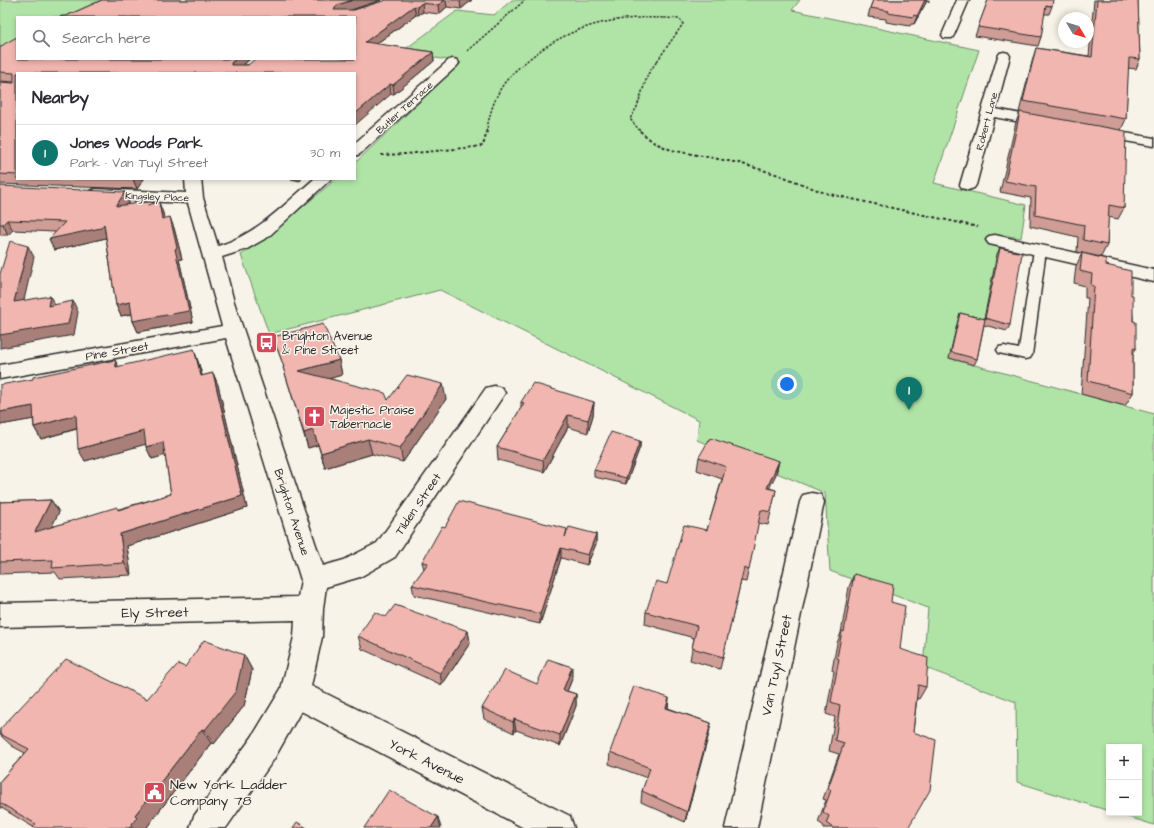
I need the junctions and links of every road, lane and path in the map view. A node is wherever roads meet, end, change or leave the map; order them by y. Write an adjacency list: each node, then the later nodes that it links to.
1 (525, 0): 5 (path)
2 (963, 0): 3 (street)
3 (948, 35)
4 (1004, 56): 6 (street, Robert Lane)
5 (453, 63): 10 (street, Butler Terrace)
6 (989, 112): 7 (street); 13 (street, Robert Lane)
7 (1059, 125)
8 (1082, 129): 9 (street)
9 (1154, 142)
10 (356, 150)
11 (378, 155): 16 (path)
12 (322, 180): 18 (street)
13 (968, 185)
14 (194, 188): 15 (street, Kingsley Place); 18 (street, Brighton Avenue)
15 (78, 193)
16 (989, 234): 17 (street)
17 (1040, 250): 19 (street); 21 (lane)
18 (212, 254): 20 (street, Brighton Avenue)
19 (1154, 276)
20 (234, 330): 22 (street, Pine Street); 25 (street, Brighton Avenue)
21 (1004, 350)
22 (0, 372)
23 (494, 393): 25 (street, Tilden Street)
24 (812, 502): 31 (street, Van Tuyl Street)
25 (314, 580): 26 (street, Brighton Avenue)
26 (309, 608): 27 (street, Ely Street); 28 (street, Brighton Avenue)
27 (0, 615)
28 (295, 693): 29 (street, Brighton Avenue); 30 (street, York Avenue)
29 (206, 828)
30 (558, 828)
31 (740, 828)

